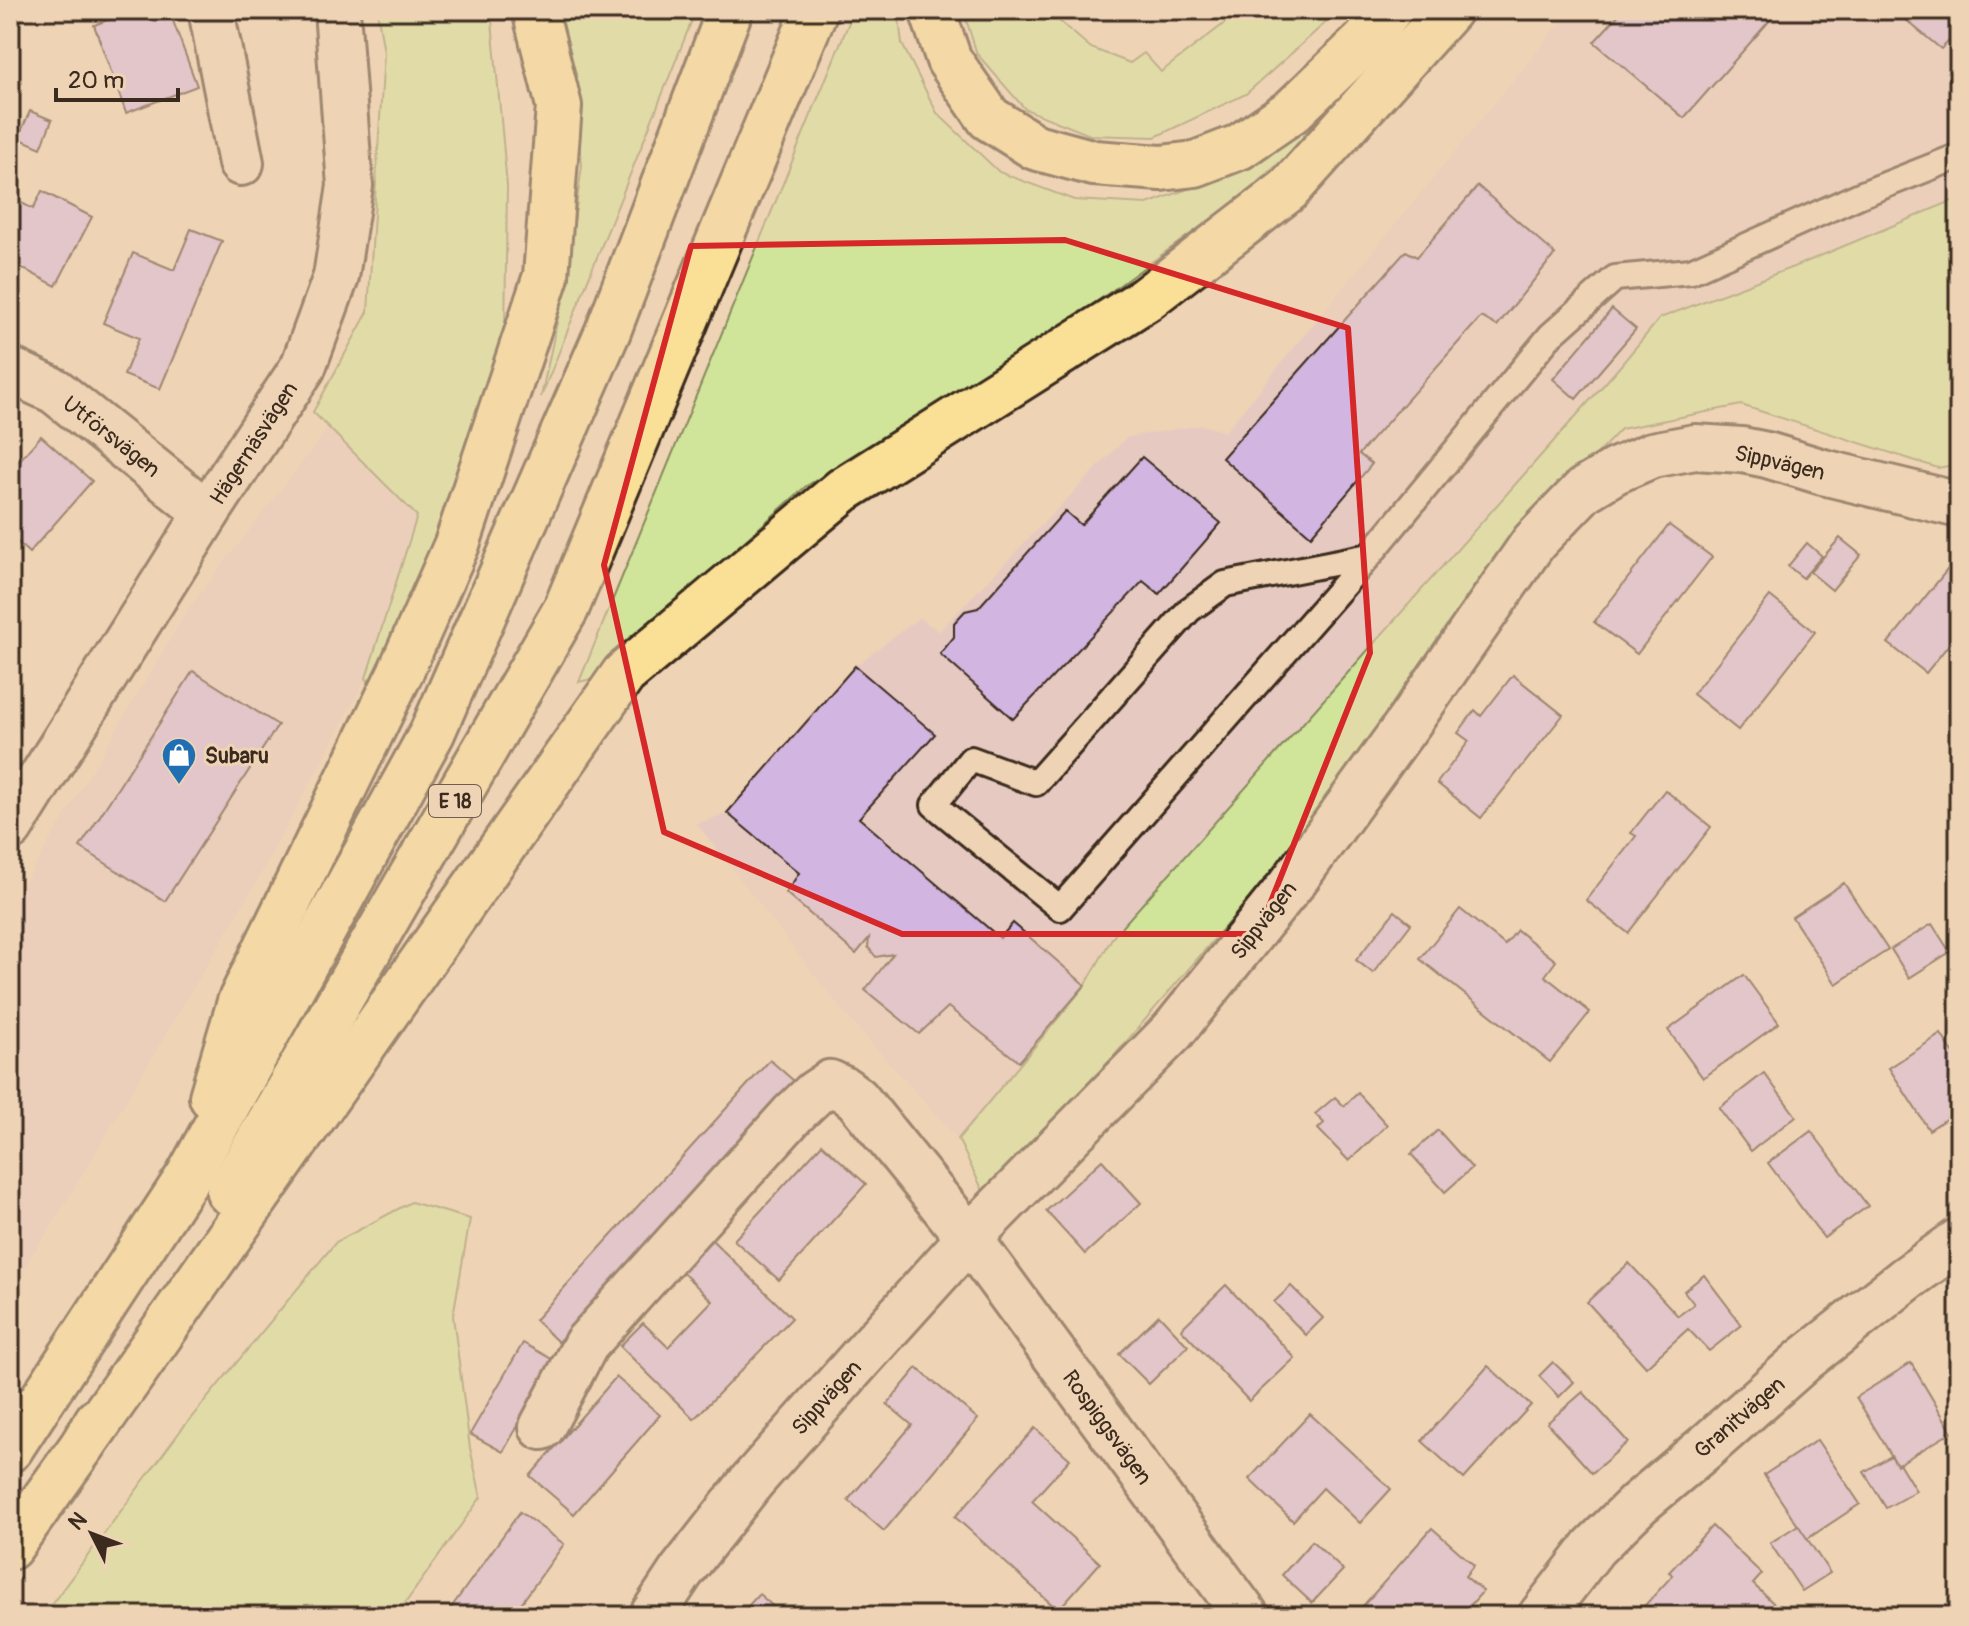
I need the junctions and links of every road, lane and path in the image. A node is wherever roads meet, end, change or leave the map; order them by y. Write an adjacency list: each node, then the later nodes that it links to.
1 (211, 10): 10 (street)
2 (337, 10): 13 (street, Hägernäsvägen)
3 (535, 10): 16 (highway)
4 (730, 10): 16 (highway, E 18)
5 (815, 10): 20 (highway, E 18)
6 (932, 10): 7 (highway)
7 (1389, 10)
8 (1449, 10): 20 (highway)
9 (1959, 156): 14 (lane)
10 (241, 163)
11 (10, 370): 13 (street, Utförsvägen)
12 (1959, 505): 17 (street, Sippvägen)
13 (207, 513): 15 (street, Hägernäsvägen)
14 (1369, 556): 14 (lane)
15 (10, 828)
16 (188, 1177): 21 (highway, E 18)
17 (969, 1238): 19 (street, Rospiggsvägen); 23 (street, Sippvägen); 24 (street, Rospiggsvägen)
18 (1959, 1241): 25 (street, Granitvägen)
19 (542, 1427)
20 (83, 1445): 22 (highway, E 18)
21 (10, 1449)
22 (10, 1547)
23 (652, 1616)
24 (1246, 1616)
25 (1541, 1616)

